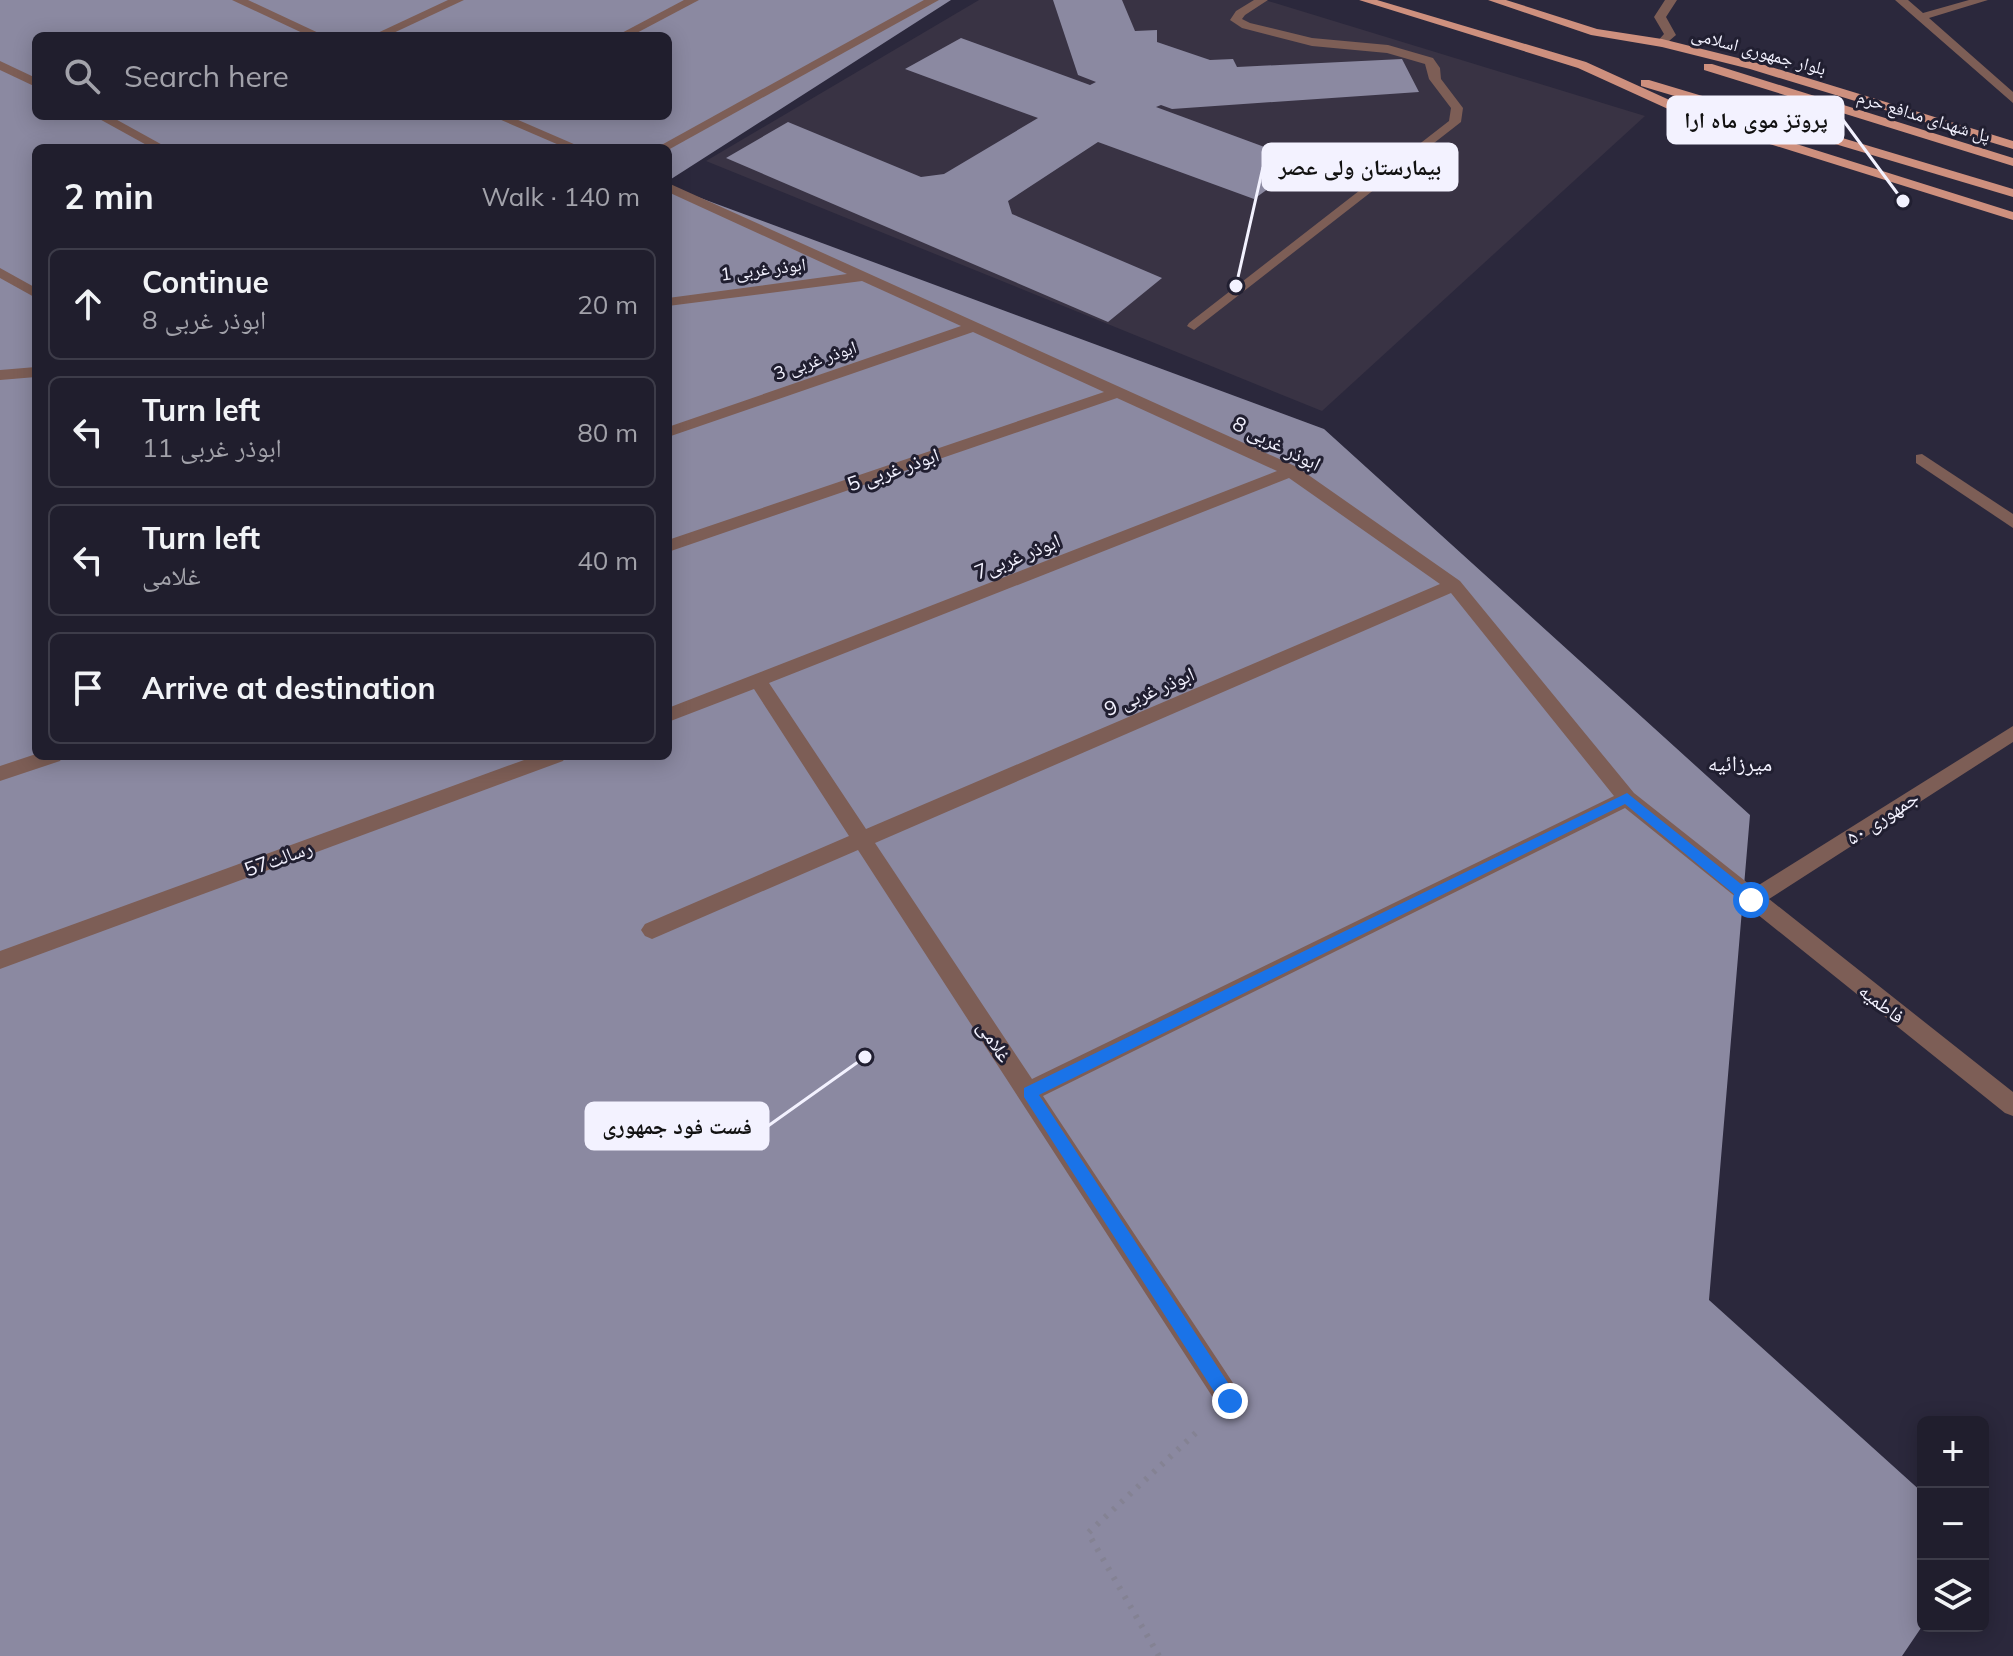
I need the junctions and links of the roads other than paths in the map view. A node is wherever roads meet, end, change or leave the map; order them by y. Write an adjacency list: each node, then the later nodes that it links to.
1 (238, 0): 12 (street)
2 (458, 0): 13 (street)
3 (693, 0): 14 (street)
4 (933, 0): 25 (street)
5 (1262, 0): 36 (street)
6 (1365, 0): 18 (main road)
7 (1494, 0): 15 (main road, بلوار جمهوری اسلامی)
8 (1671, 0): 16 (street)
9 (1901, 0): 11 (street)
10 (1982, 0): 11 (street)
11 (1921, 17): 20 (street)
12 (310, 32)
13 (386, 32)
14 (630, 32)
15 (1595, 32): 16 (main road, بلوار جمهوری اسلامی); 27 (main road, پل شهدای مدافع حرم)
16 (1662, 43): 26 (main road, بلوار جمهوری اسلامی)
17 (0, 65): 19 (street)
18 (1582, 65): 29 (main road); 30 (main road)
19 (32, 81)
20 (2013, 99)
21 (108, 120): 23 (street)
22 (508, 120): 24 (street)
23 (154, 144)
24 (567, 144)
25 (669, 144)
26 (2013, 145)
27 (2013, 162)
28 (672, 189): 32 (street, ابوذر غربی 8)
29 (2013, 193)
30 (2013, 216)
31 (0, 272): 33 (street)
32 (864, 276): 34 (street, ابوذر غربی 1); 35 (street, ابوذر غربی 8)
33 (32, 292)
34 (672, 301)
35 (975, 326): 39 (street, ابوذر غربی 8); 40 (street, ابوذر غربی 3)
36 (1194, 326)
37 (32, 372): 38 (street)
38 (0, 375)
39 (1118, 392): 42 (street, ابوذر غربی 8); 44 (street, ابوذر غربی 5)
40 (672, 431)
41 (1922, 459): 43 (street)
42 (1291, 471): 45 (street, ابوذر غربی 8); 46 (street, ابوذر غربی7)
43 (2013, 522)
44 (672, 545)
45 (1454, 585): 52 (street, ابوذر غربی 8); 53 (street, ابوذر غربی 9)
46 (759, 682): 47 (street); 53 (street, غلامی)
47 (672, 714)
48 (2013, 733): 54 (street, جمهوری ۵۰)
49 (41, 760): 51 (street)
50 (545, 760): 56 (street, رسالت57)
51 (0, 774)
52 (1627, 798): 54 (street, ابوذر غربی 8); 57 (street)
53 (862, 838): 55 (street, ابوذر غربی 9); 57 (street, غلامی)
54 (1751, 900): 58 (street, فاطمیه)
55 (652, 930)
56 (0, 960)
57 (1029, 1092): 59 (street, غلامی)
58 (2013, 1106)
59 (1230, 1401)

